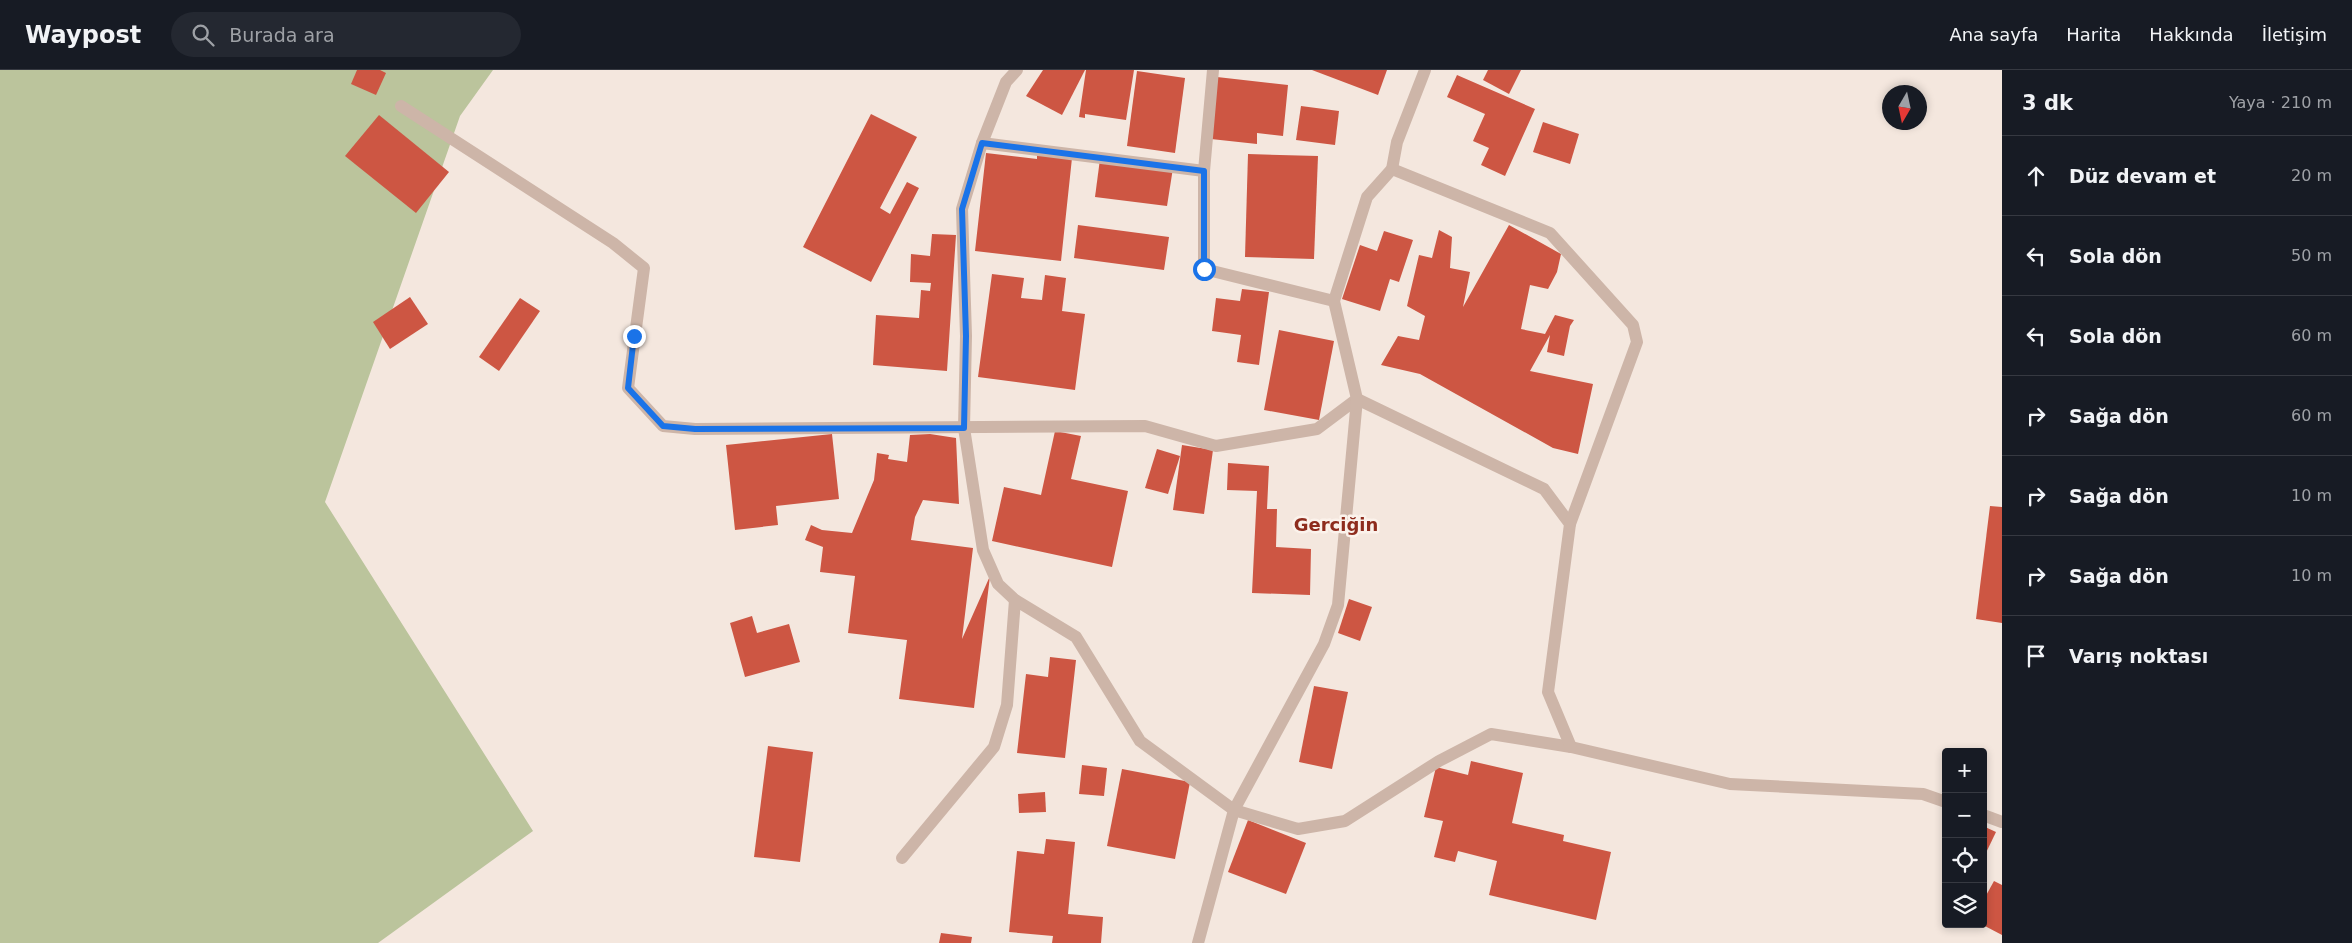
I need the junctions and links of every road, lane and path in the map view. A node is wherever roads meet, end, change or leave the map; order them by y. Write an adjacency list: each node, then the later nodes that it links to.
1 (1017, 70): 5 (street)
2 (1213, 70): 7 (street)
3 (1425, 70): 6 (street)
4 (401, 106): 10 (street)
5 (982, 143): 7 (street); 10 (street)
6 (1392, 169): 8 (street); 11 (street)
7 (1204, 171): 8 (street)
8 (1334, 301): 9 (street)
9 (1357, 399): 10 (street); 11 (street); 15 (street)
10 (964, 428): 12 (street)
11 (1570, 524): 13 (street)
12 (1015, 600): 15 (street); 18 (street)
13 (1571, 747): 14 (street); 15 (street)
14 (1942, 801)
15 (1234, 810): 19 (street)
16 (1987, 816): 17 (street)
17 (2002, 822)
18 (902, 858)
19 (1198, 943)

